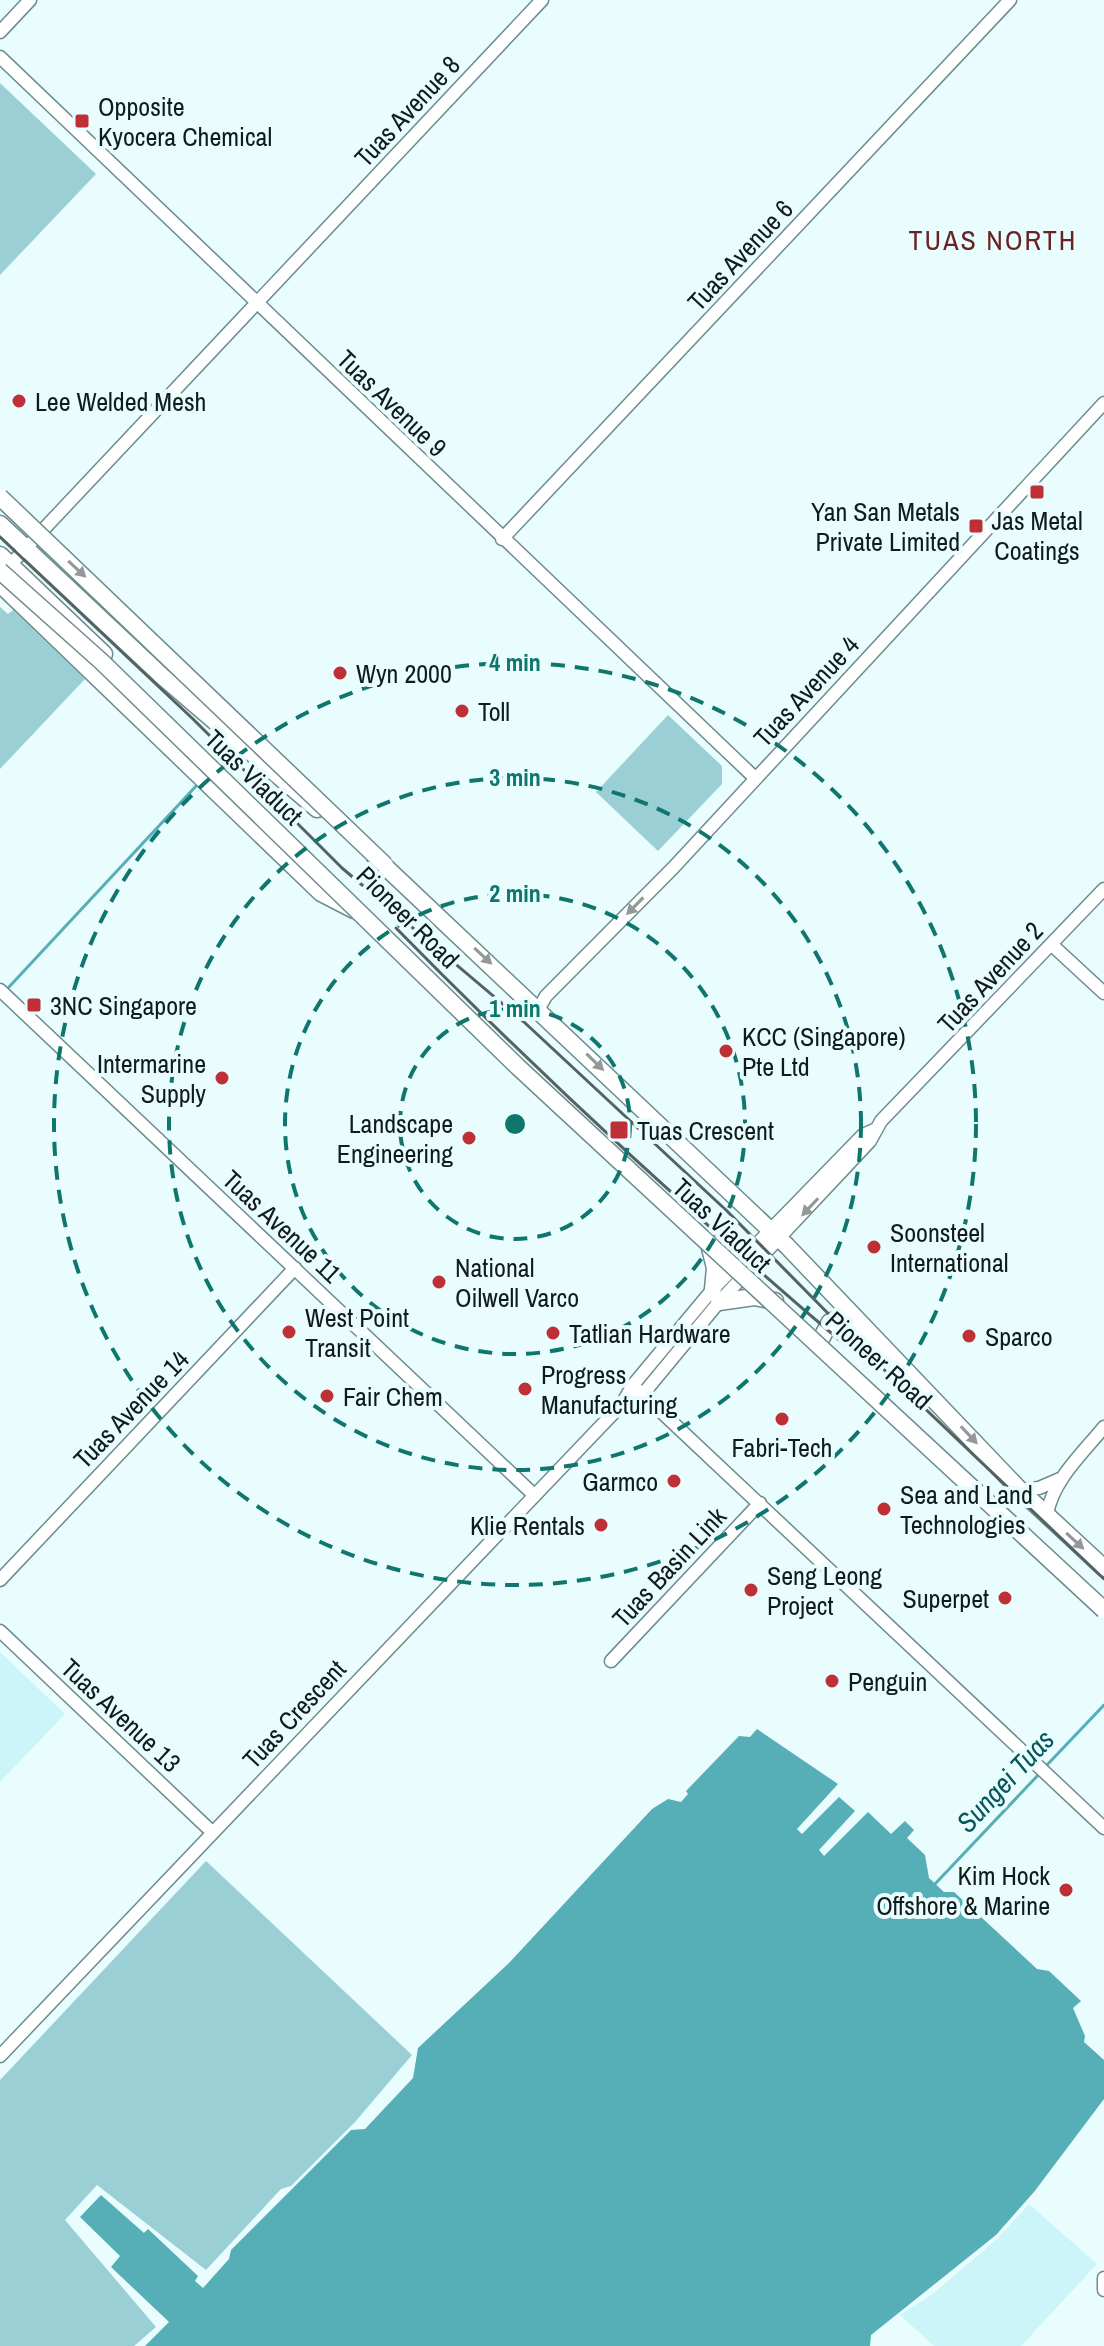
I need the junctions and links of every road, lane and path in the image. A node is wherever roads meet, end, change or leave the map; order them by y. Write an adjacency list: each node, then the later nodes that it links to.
1 (30, 0): 4 (street)
2 (542, 0): 6 (street, Tuas Avenue 8)
3 (1010, 0): 10 (street, Tuas Avenue 6)
4 (0, 32)
5 (0, 57): 6 (street, Tuas Avenue 9)
6 (255, 302): 10 (street, Tuas Avenue 9); 11 (street, Tuas Avenue 8)
7 (1104, 403): 14 (street, Tuas Avenue 4)
8 (0, 497): 15 (main road, one-way to 15, bridge)
9 (0, 524): 11 (main road, Pioneer Road)
10 (502, 539): 14 (street, Tuas Avenue 9)
11 (26, 548): 12 (street, Tuas Avenue 8); 15 (main road, Pioneer Road)
12 (3, 564): 17 (main road, Tuas Viaduct, bridge); 23 (main road, Pioneer Road)
13 (0, 584): 17 (main road)
14 (755, 778): 21 (street, Tuas Avenue 4, one-way to 21)
15 (385, 865): 21 (main road, Pioneer Road, one-way to 21)
16 (1104, 889): 18 (street, Tuas Avenue 2)
17 (359, 913): 40 (main road, Tuas Viaduct, bridge)
18 (1051, 944): 20 (street); 22 (street, Tuas Avenue 2)
19 (0, 990): 24 (street, Tuas Avenue 11)
20 (1104, 993)
21 (539, 1008): 22 (main road, Pioneer Road, one-way to 22)
22 (774, 1235): 25 (street, Tuas Crescent); 28 (main road, Pioneer Road)
23 (707, 1236): 25 (main road, Pioneer Road); 26 (main road)
24 (295, 1268): 34 (street, Tuas Avenue 11); 38 (street, Tuas Avenue 14)
25 (743, 1268): 26 (street, Tuas Crescent); 27 (main road, Pioneer Road)
26 (716, 1296): 27 (main road); 30 (street, Tuas Crescent)
27 (780, 1303): 29 (main road, Pioneer Road)
28 (851, 1313): 29 (main road); 33 (main road, Pioneer Road, one-way to 33)
29 (821, 1339): 39 (main road, Pioneer Road)
30 (638, 1390): 34 (street, Tuas Crescent); 35 (street, Tuas Basin Link)
31 (1104, 1427): 32 (street)
32 (1063, 1478): 33 (street); 36 (street)
33 (1020, 1490): 36 (main road, Pioneer Road)
34 (533, 1494): 44 (street, Tuas Crescent)
35 (760, 1503): 42 (street, Tuas Basin Link); 43 (street, Tuas Basin Link)
36 (1047, 1514): 37 (main road, Pioneer Road, one-way to 37)
37 (1104, 1568)
38 (0, 1580)
39 (1104, 1601)
40 (1104, 1610)
41 (0, 1631): 44 (street, Tuas Avenue 13)
42 (611, 1661)
43 (1104, 1828)
44 (212, 1832): 45 (street, Tuas Crescent)
45 (0, 2056)
46 (1104, 2278): 47 (street)
47 (1104, 2290)

